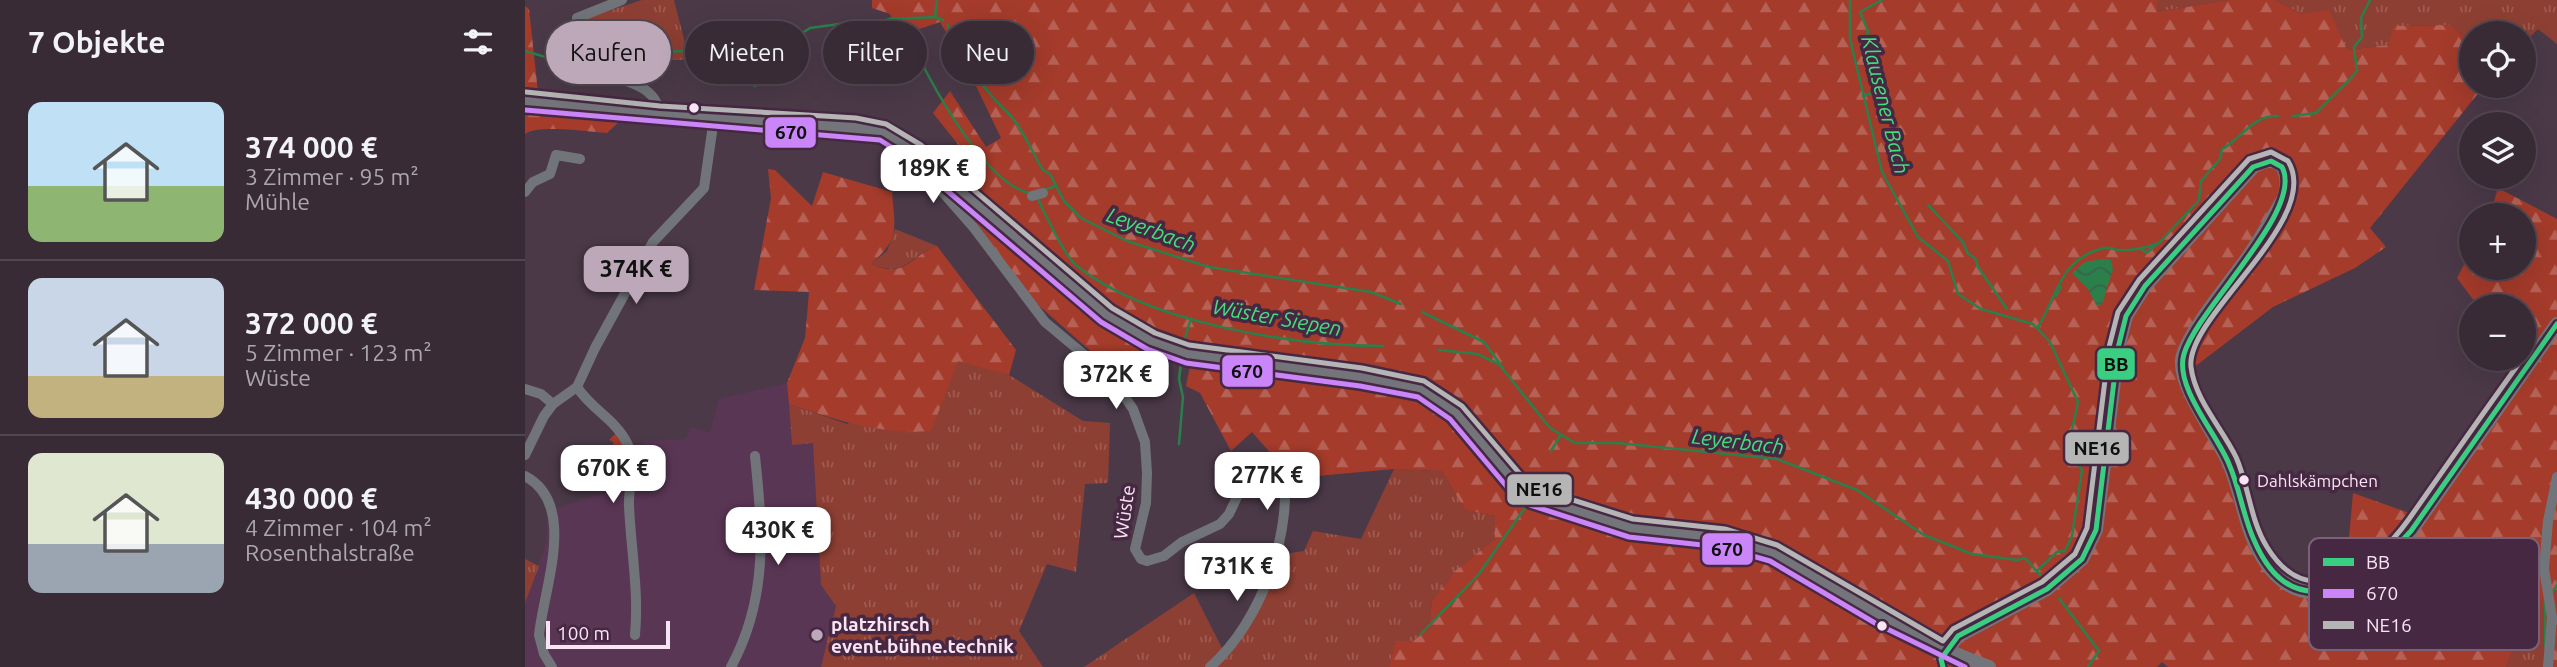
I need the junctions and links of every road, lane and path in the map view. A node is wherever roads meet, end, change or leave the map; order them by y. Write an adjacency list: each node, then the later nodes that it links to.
1 (622, 0): 3 (street)
2 (525, 101): 3 (main road)
3 (659, 115): 4 (main road)
4 (713, 118): 6 (main road); 9 (street)
5 (580, 159): 7 (street)
6 (941, 175): 19 (main road); 22 (street, Wüste)
7 (525, 192)
8 (2557, 324): 16 (main road)
9 (577, 387): 11 (street); 18 (street)
10 (525, 388): 11 (street)
11 (553, 404): 12 (street)
12 (525, 455)
13 (755, 456): 21 (street)
14 (525, 476): 20 (street)
15 (2557, 477): 25 (street)
16 (2405, 538)
17 (2309, 593): 19 (main road)
18 (635, 635)
19 (1945, 652): 23 (street); 24 (main road)
20 (552, 667)
21 (731, 667)
22 (1210, 667)
23 (1943, 667)
24 (1989, 667)
25 (2548, 667)

